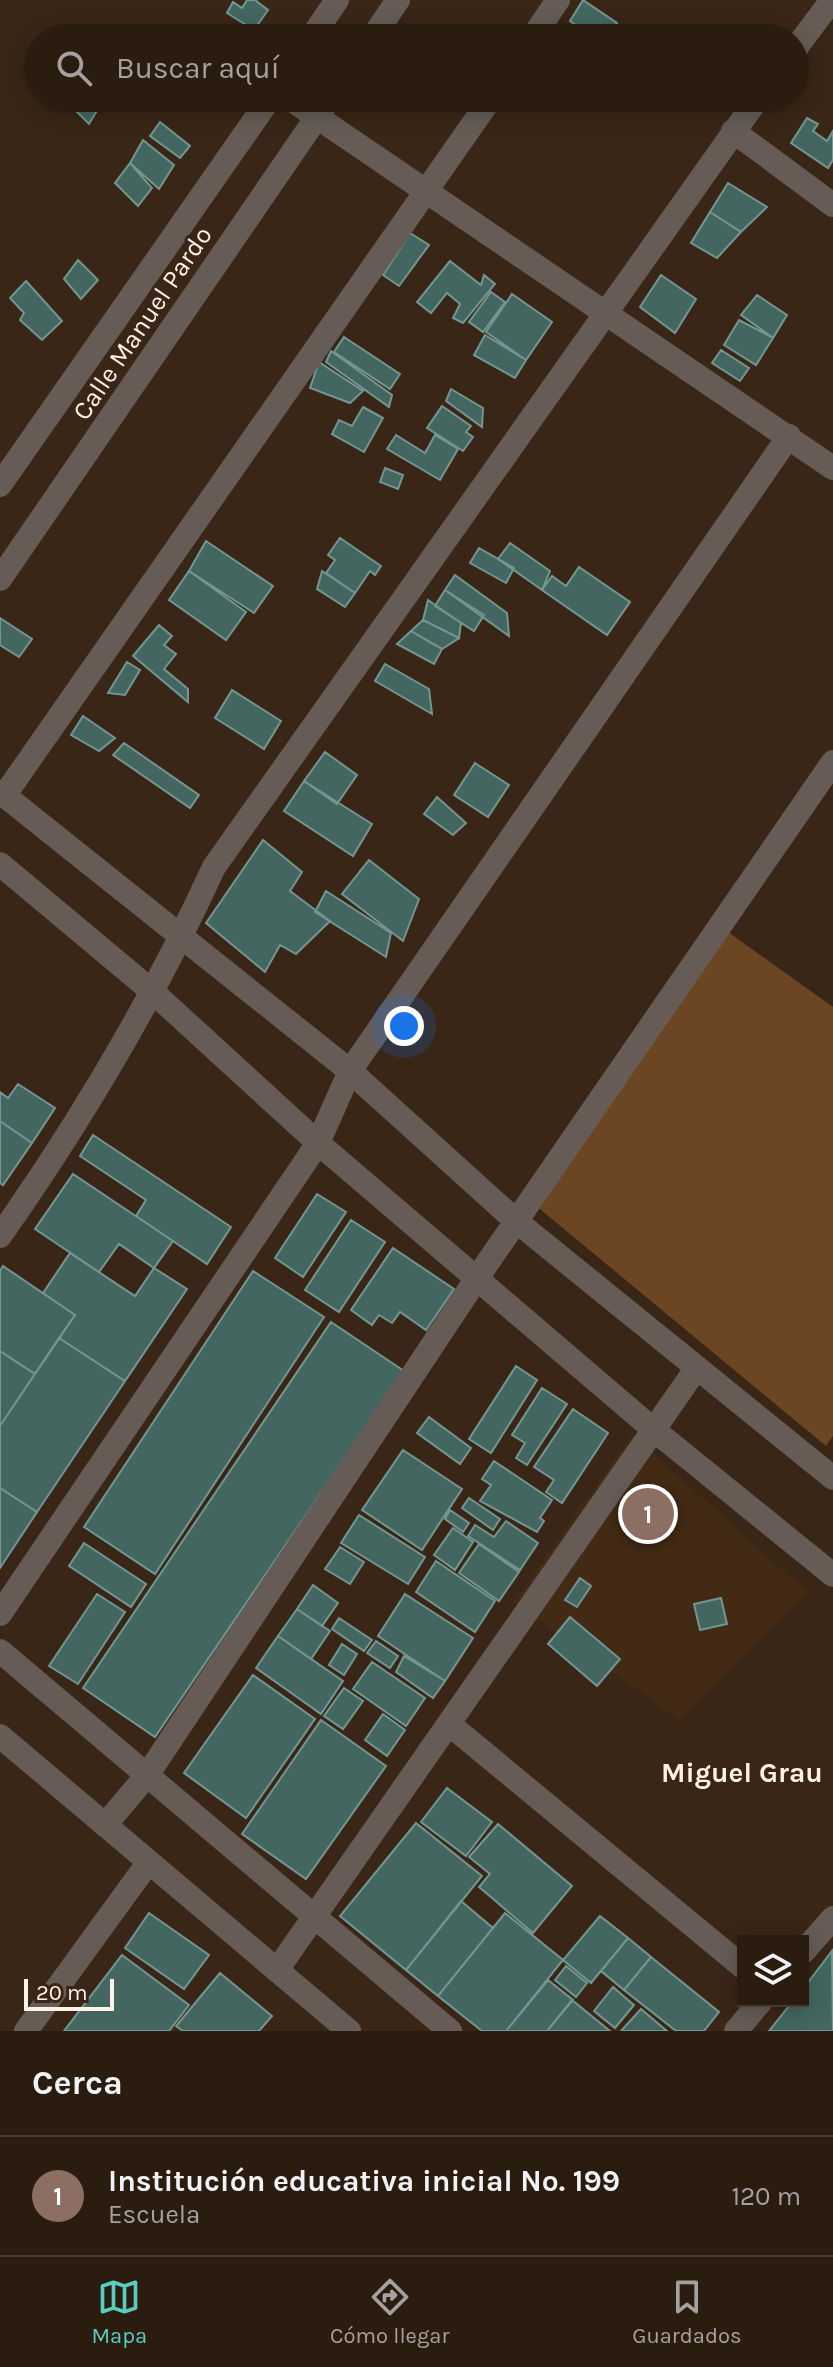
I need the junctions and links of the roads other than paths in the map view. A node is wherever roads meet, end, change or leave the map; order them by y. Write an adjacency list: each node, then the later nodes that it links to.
1 (337, 0): 5 (street)
2 (398, 0): 6 (street)
3 (558, 0): 7 (street)
4 (832, 0): 8 (street)
5 (321, 24)
6 (382, 24)
7 (542, 24)
8 (809, 30)
9 (260, 112): 20 (street, Calle Manuel Pardo)
10 (320, 112): 21 (street, Calle Manuel Pardo)
11 (328, 112): 15 (street)
12 (481, 112): 15 (street)
13 (747, 112): 14 (street)
14 (733, 131): 16 (street); 17 (street)
15 (428, 190): 17 (street); 23 (street)
16 (833, 205)
17 (608, 313): 18 (street); 25 (street)
18 (789, 436): 19 (street); 27 (street)
19 (833, 468)
20 (0, 485)
21 (0, 579)
22 (833, 762): 30 (street)
23 (2, 794): 25 (street)
24 (0, 864): 26 (street)
25 (182, 938): 26 (street); 27 (street)
26 (154, 993): 28 (street); 29 (street)
27 (350, 1071): 28 (street); 30 (street)
28 (318, 1143): 32 (street); 37 (street)
29 (9, 1204): 31 (street)
30 (516, 1221): 32 (street); 33 (street)
31 (0, 1236)
32 (477, 1278): 34 (street); 41 (street)
33 (696, 1369): 34 (street); 35 (street)
34 (654, 1430): 36 (street); 39 (street)
35 (833, 1478)
36 (833, 1575)
37 (0, 1614)
38 (0, 1651): 41 (street)
39 (449, 1724): 44 (street); 47 (street)
40 (0, 1736): 42 (street)
41 (148, 1774): 42 (street); 44 (street)
42 (105, 1825): 43 (street)
43 (148, 1863): 48 (street); 50 (street)
44 (315, 1916): 48 (street); 52 (street)
45 (833, 1918): 46 (street)
46 (809, 1945)
47 (737, 1962)
48 (277, 1970): 51 (street)
49 (756, 2007): 53 (street)
50 (26, 2031)
51 (349, 2031)
52 (450, 2031)
53 (736, 2031)

